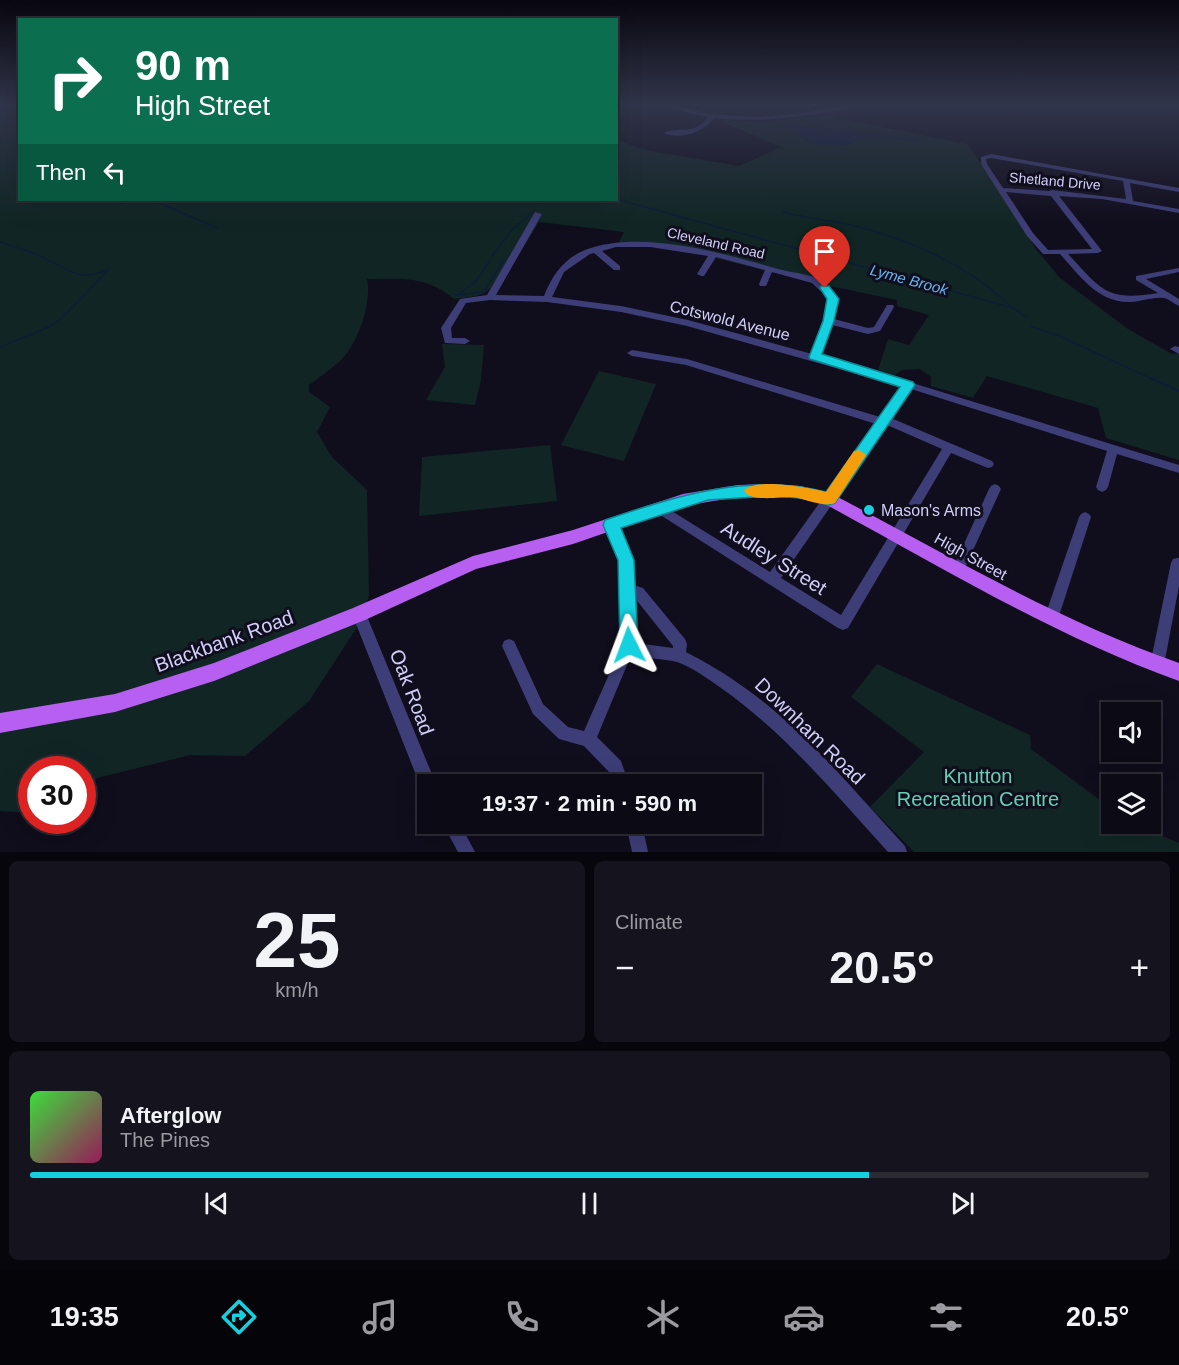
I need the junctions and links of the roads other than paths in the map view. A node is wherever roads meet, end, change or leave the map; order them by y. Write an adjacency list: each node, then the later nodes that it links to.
1 (1126, 180): 2 (street, Shetland Drive); 3 (street); 5 (street)
2 (1002, 190): 4 (street, Shetland Drive); 9 (street)
3 (1179, 190)
4 (1052, 192): 5 (street, Shetland Drive); 9 (street)
5 (1131, 202): 6 (street, Shetland Drive)
6 (1179, 211)
7 (538, 214): 17 (street)
8 (596, 250): 10 (street, Cleveland Road); 11 (street); 18 (street, Cleveland Road)
9 (1062, 252): 16 (street)
10 (713, 255): 12 (street, Cleveland Road); 14 (street)
11 (617, 268)
12 (769, 269): 15 (street); 21 (street, Cleveland Road)
13 (1179, 270): 16 (street)
14 (701, 274)
15 (763, 284)
16 (1164, 295): 19 (street)
17 (490, 297): 18 (street, Cotswold Avenue); 22 (street, Cotswold Avenue)
18 (547, 298): 24 (street, Cotswold Avenue)
19 (1179, 303)
20 (890, 307): 21 (street)
21 (829, 321): 24 (street, Cleveland Road)
22 (465, 341)
23 (632, 353): 26 (street)
24 (815, 357): 25 (street, Cotswold Avenue)
25 (909, 385): 26 (street); 28 (street, Cotswold Avenue)
26 (883, 421): 27 (street); 33 (street)
27 (949, 447): 29 (street); 37 (street)
28 (1113, 448): 30 (street, Cotswold Avenue); 31 (street)
29 (988, 464)
30 (1179, 469)
31 (1102, 487)
32 (995, 489): 39 (street)
33 (828, 499): 34 (main road, High Street); 37 (main road, High Street); 41 (street)
34 (658, 508): 36 (main road, High Street); 41 (street, Audley Street)
35 (1085, 517): 44 (street)
36 (610, 525): 40 (main road, High Street); 42 (street)
37 (897, 535): 39 (main road, High Street); 41 (street, Audley Street)
38 (1177, 563): 48 (street)
39 (958, 570): 44 (main road, High Street)
40 (454, 571): 43 (main road, Blackbank Road)
41 (772, 580)
42 (627, 590): 45 (street); 47 (street)
43 (359, 614): 50 (main road, Blackbank Road); 52 (street, Oak Road)
44 (1052, 619): 48 (main road, High Street)
45 (629, 645): 47 (street, Downham Road); 51 (street)
46 (509, 646): 51 (street)
47 (679, 656): 58 (street, Downham Road)
48 (1157, 665): 49 (main road, High Street)
49 (1179, 672)
50 (0, 723)
51 (588, 739): 53 (street)
52 (424, 774)
53 (617, 774)
54 (457, 834): 56 (street)
55 (636, 834): 57 (street)
56 (467, 852)
57 (640, 852)
58 (899, 852)

